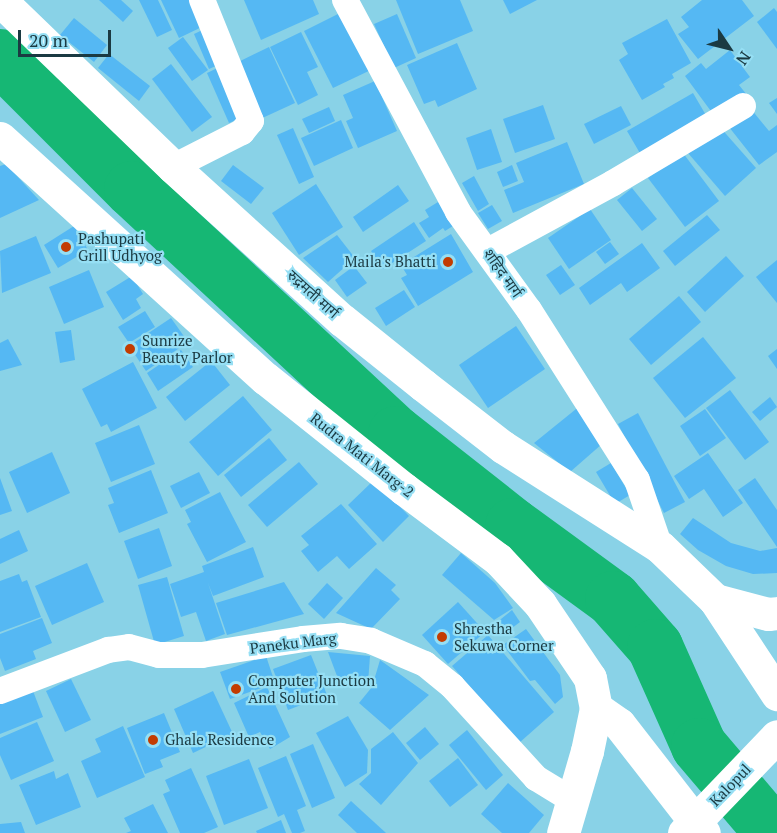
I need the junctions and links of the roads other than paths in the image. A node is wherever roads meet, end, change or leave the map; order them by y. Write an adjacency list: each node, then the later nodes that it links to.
1 (0, 0): 6 (street, रुद्रमती मार्ग)
2 (345, 0): 7 (street, शहिद मार्ग)
3 (206, 7): 6 (street)
4 (742, 106): 7 (street)
5 (0, 138): 13 (street, Rudra Mati Marg-2)
6 (173, 167): 8 (street, रुद्रमती मार्ग)
7 (488, 251): 8 (street, शहिद मार्ग)
8 (660, 547): 9 (street, रुद्रमती मार्ग)
9 (715, 600): 10 (street); 12 (street, रुद्रमती मार्ग)
10 (777, 613)
11 (0, 691): 15 (street, Paneku Marg)
12 (777, 694)
13 (596, 708): 15 (street, Rudra Mati Marg-2); 18 (street)
14 (777, 736): 17 (street, Kalopul)
15 (572, 800): 16 (street, Rudra Mati Marg-2)
16 (563, 833)
17 (684, 833)
18 (704, 833)

